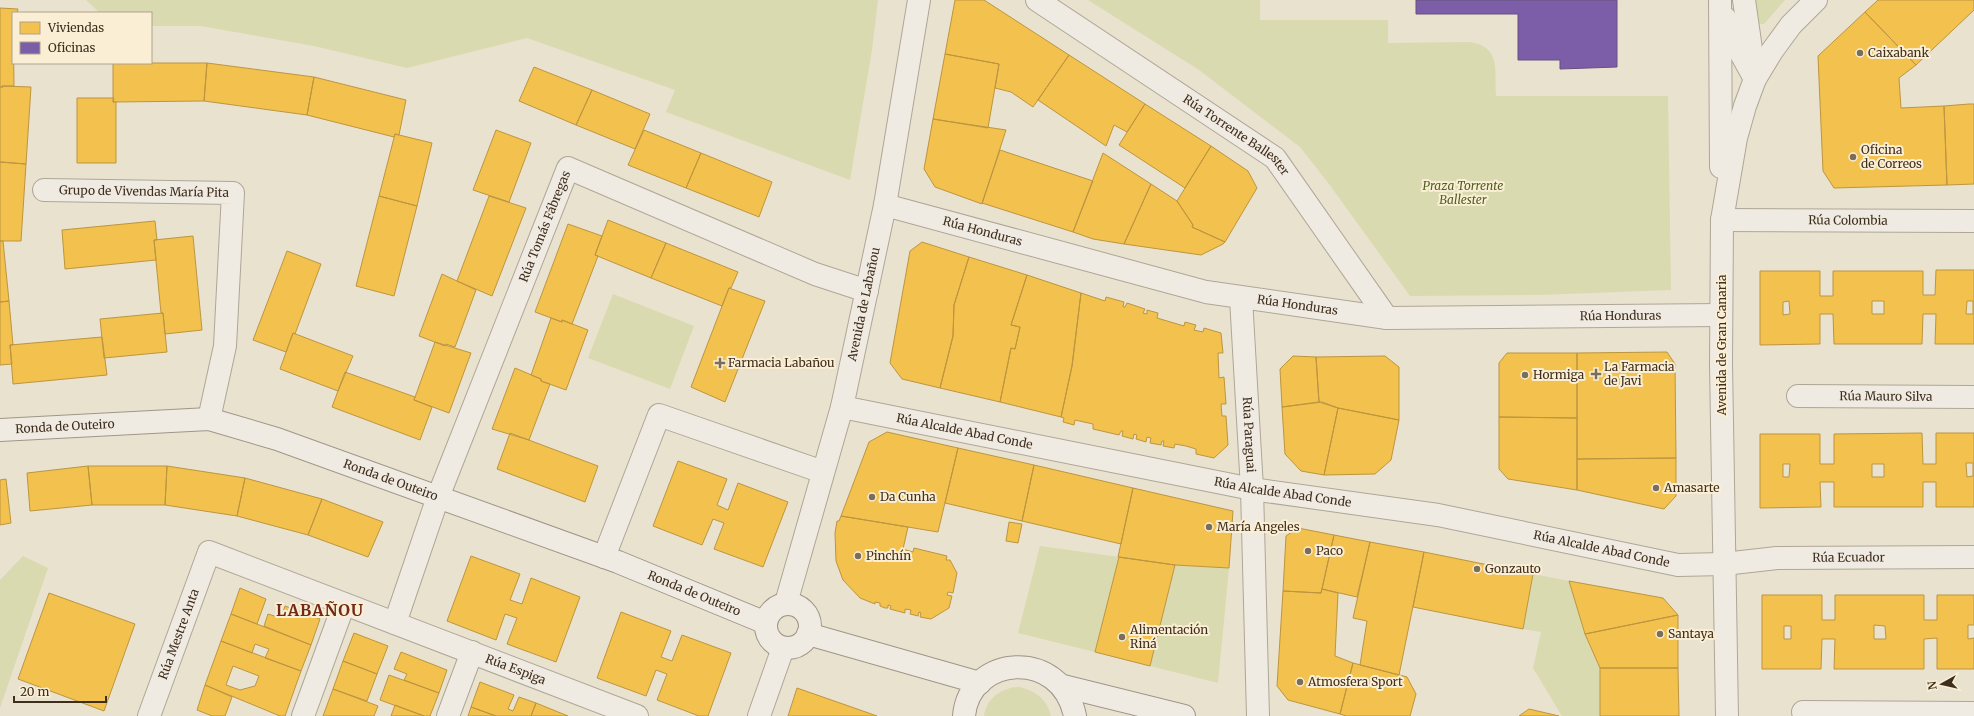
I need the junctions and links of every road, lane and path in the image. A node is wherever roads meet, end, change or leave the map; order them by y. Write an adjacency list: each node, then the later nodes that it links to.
1 (919, 0): 8 (street, Avenida de Labañou)
2 (1037, 0): 14 (street, Rúa Torrente Ballester)
3 (1720, 0): 6 (street); 9 (street)
4 (1744, 0): 6 (street)
5 (1816, 0): 6 (street, Avenida de Gran Canaria)
6 (1755, 79): 9 (street, Avenida de Gran Canaria)
7 (44, 190): 18 (street, Grupo de Vivendas María Pita)
8 (885, 205): 11 (street, Avenida de Labañou); 12 (street, Rúa Honduras)
9 (1722, 220): 10 (street, Rúa Colombia); 13 (street, Avenida de Gran Canaria)
10 (1974, 221)
11 (867, 291): 17 (street, Avenida de Labañou); 22 (street, Rúa Tomás Fábregas)
12 (1241, 298): 14 (street, Rúa Honduras); 21 (street, Rúa Paraguai)
13 (1721, 315): 14 (street, Rúa Honduras); 26 (street, Avenida de Gran Canaria)
14 (1387, 318)
15 (1798, 396): 16 (street, Rúa Mauro Silva)
16 (1974, 397)
17 (842, 407): 20 (street, Avenida de Labañou); 21 (street, Rúa Alcalde Abad Conde)
18 (209, 419): 19 (street, Ronda de Outeiro); 22 (street, Ronda de Outeiro)
19 (0, 430)
20 (823, 472): 24 (street); 27 (street, Avenida de Labañou)
21 (1252, 489): 26 (street, Rúa Alcalde Abad Conde); 47 (street, Rúa Paraguai)
22 (438, 497): 24 (street, Ronda de Outeiro); 29 (street)
23 (209, 552): 28 (street, Rúa Espiga); 39 (street, Rúa Mestre Anta)
24 (604, 557): 30 (street, Ronda de Outeiro)
25 (1974, 557): 26 (street, Rúa Ecuador)
26 (1724, 564): 48 (street, Avenida de Gran Canaria)
27 (786, 603): 30 (street); 31 (street)
28 (344, 604): 29 (street, Rúa Espiga); 40 (street)
29 (395, 623): 33 (street, Rúa Espiga)
30 (766, 623): 32 (street)
31 (808, 634): 32 (street); 34 (street)
32 (783, 648): 43 (street)
33 (472, 652): 36 (street, Rúa Espiga); 41 (street)
34 (980, 683): 35 (street); 44 (street)
35 (1063, 686): 45 (street); 46 (street)
36 (608, 711): 42 (street, Rúa Espiga)
37 (1803, 712): 38 (street)
38 (1974, 713)
39 (149, 716)
40 (303, 716)
41 (448, 716)
42 (637, 716)
43 (759, 716)
44 (964, 716)
45 (1075, 716)
46 (1184, 716)
47 (1258, 716)
48 (1727, 716)

